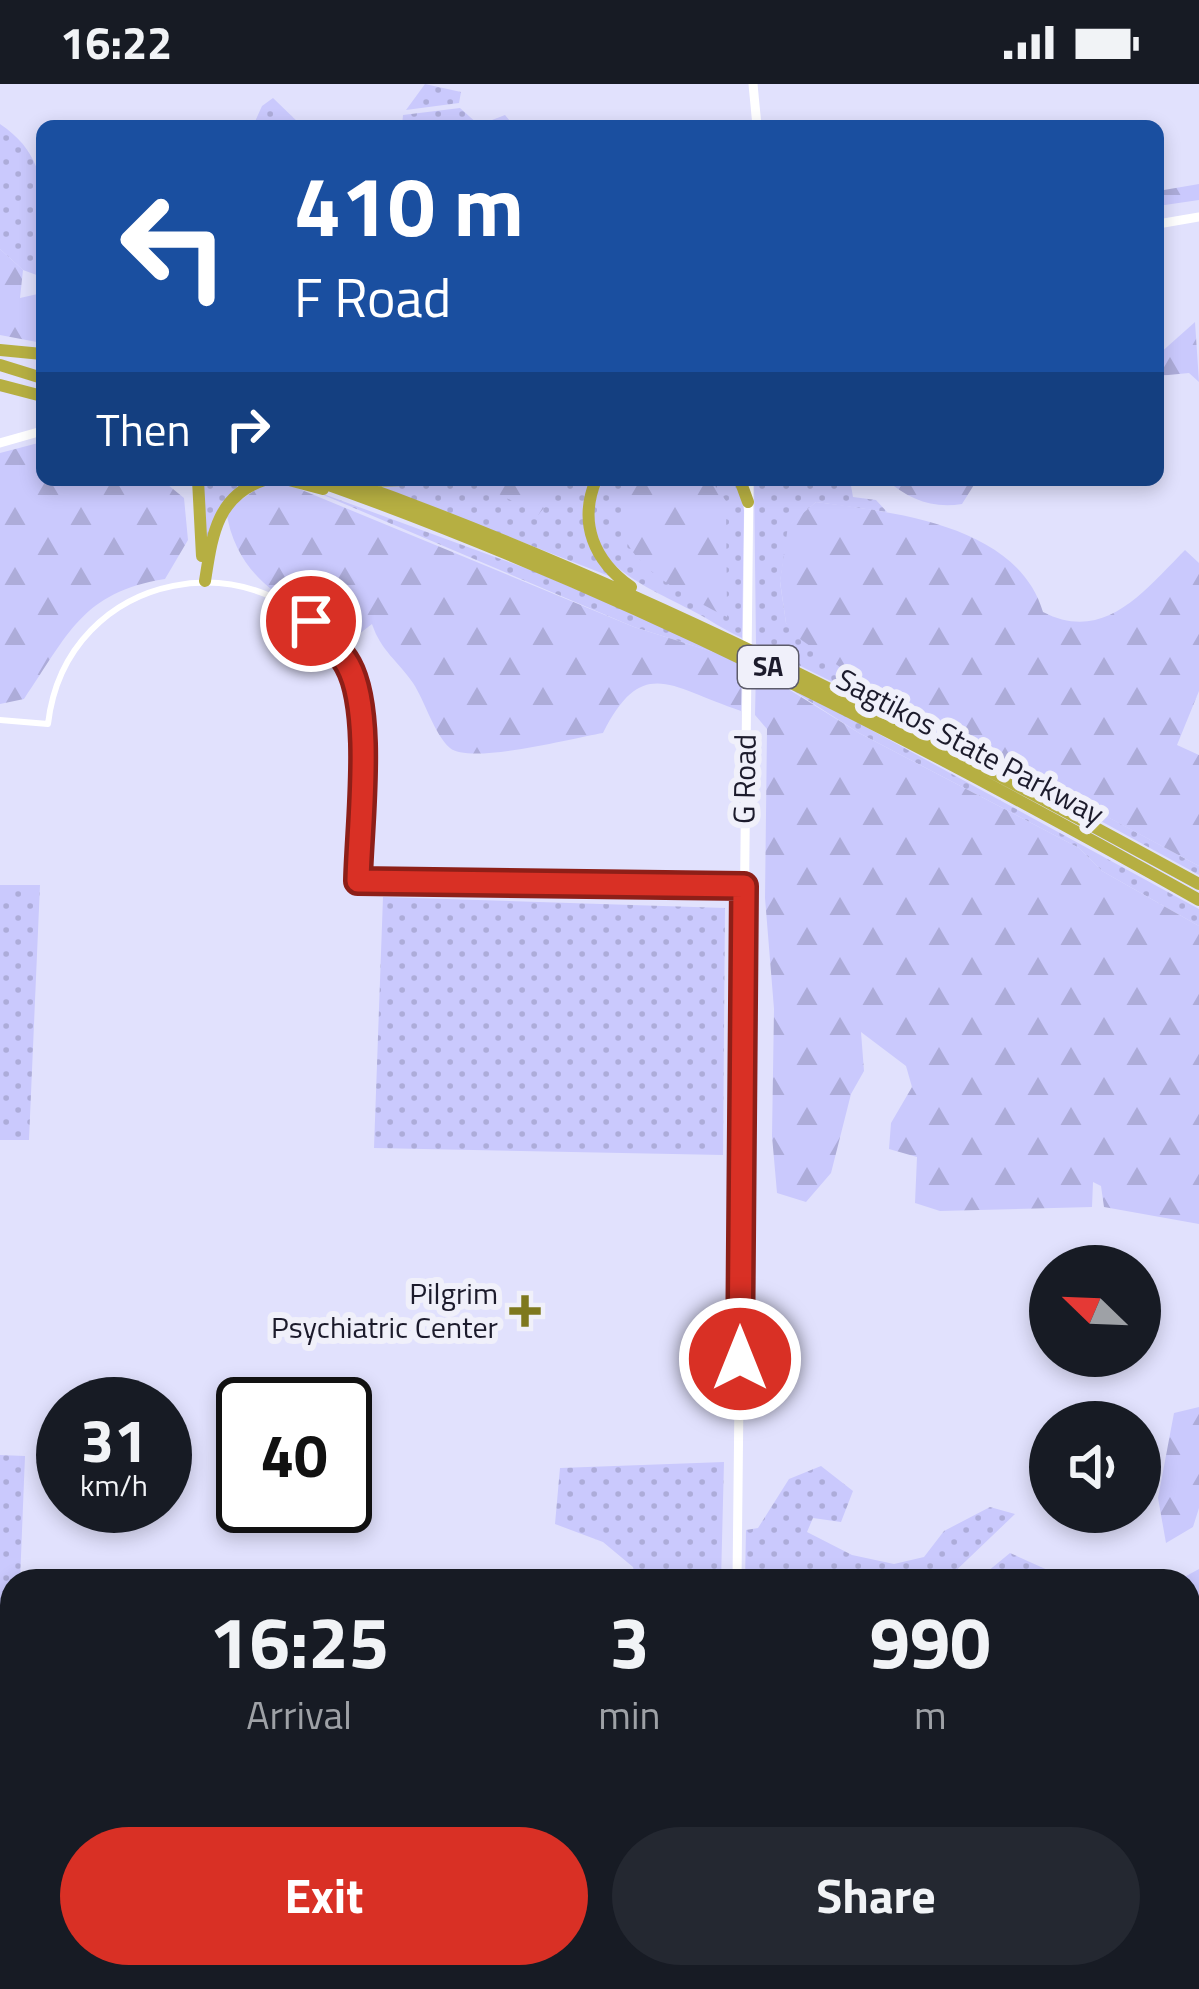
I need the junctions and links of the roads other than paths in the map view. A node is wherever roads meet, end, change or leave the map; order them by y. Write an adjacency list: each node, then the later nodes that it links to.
1 (753, 84): 2 (street)
2 (756, 120)
3 (1199, 217): 4 (street)
4 (1164, 223)
5 (0, 350): 6 (highway)
6 (36, 353)
7 (0, 365): 8 (highway)
8 (36, 376)
9 (0, 385): 10 (highway)
10 (36, 394)
11 (36, 433): 12 (street)
12 (0, 442)
13 (198, 486): 22 (highway)
14 (251, 486): 22 (highway)
15 (311, 486): 21 (highway)
16 (331, 486): 21 (highway, Sagtikos State Parkway / SA)
17 (360, 486): 23 (highway, Sagtikos State Parkway / SA)
18 (594, 486): 23 (highway)
19 (745, 486): 20 (highway)
20 (748, 502): 26 (street, G Road)
21 (397, 509): 27 (highway, Sagtikos State Parkway / SA)
22 (205, 581): 24 (street); 26 (street)
23 (657, 604): 25 (highway, Sagtikos State Parkway / SA)
24 (0, 720)
25 (1199, 884)
26 (744, 886): 28 (street, G Road)
27 (1199, 900)
28 (736, 1569)

